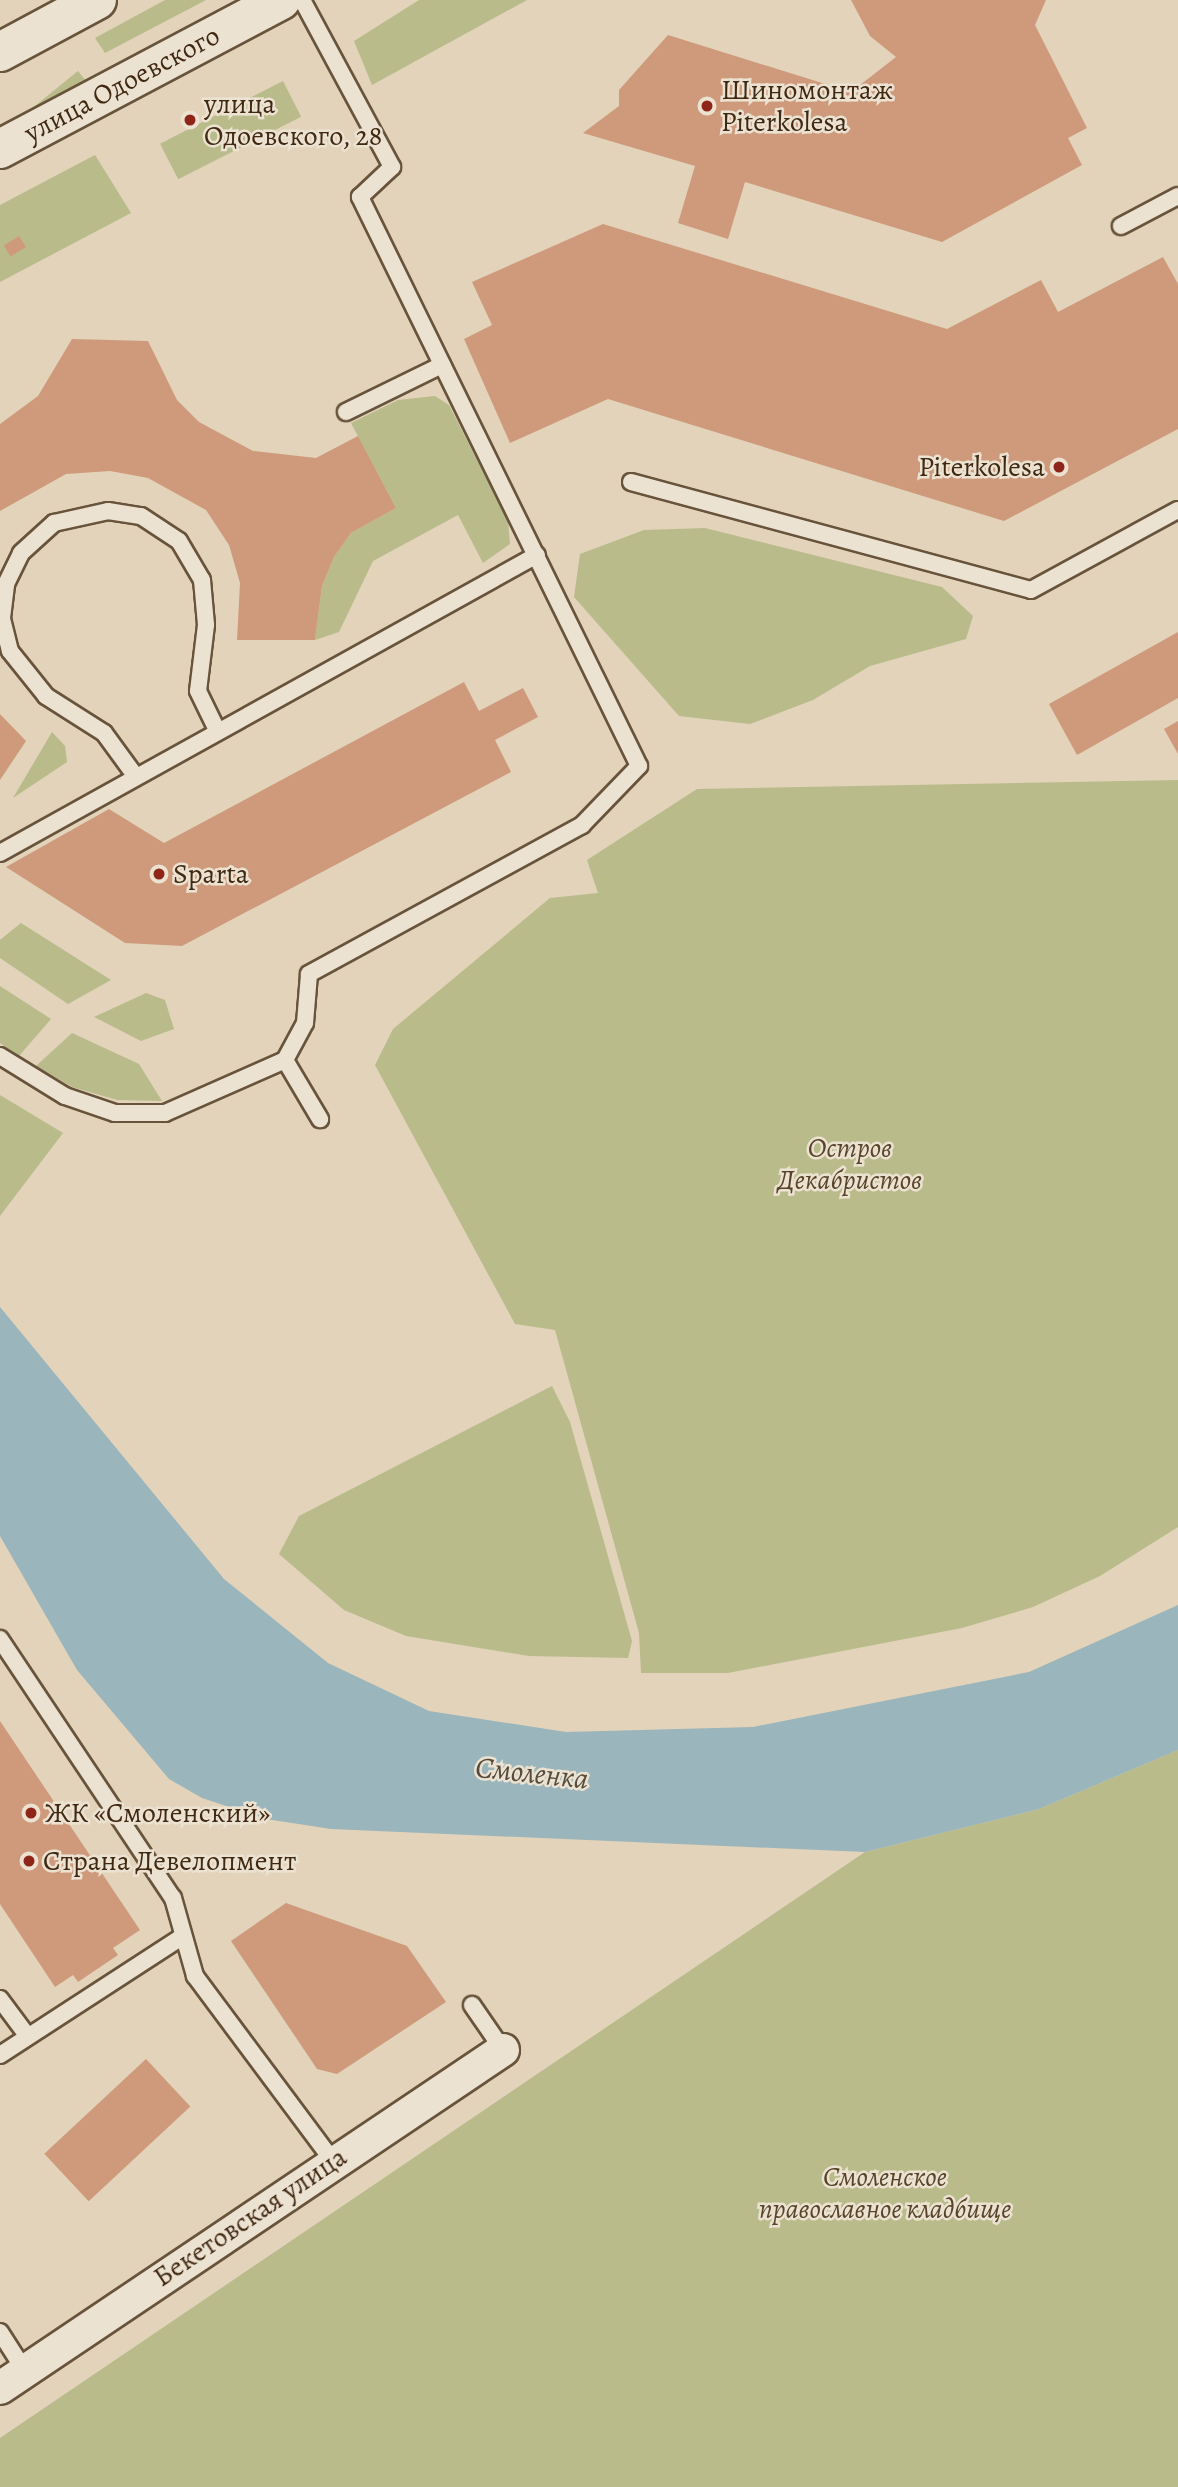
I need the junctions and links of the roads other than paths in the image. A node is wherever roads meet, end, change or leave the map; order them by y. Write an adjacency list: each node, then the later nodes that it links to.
1 (97, 0): 4 (street)
2 (281, 0): 5 (street, улица Одоевского)
3 (302, 0): 8 (lane)
4 (0, 52)
5 (0, 149)
6 (1178, 197): 7 (lane)
7 (1121, 226)
8 (442, 365): 9 (lane); 12 (lane)
9 (346, 412)
10 (631, 482): 11 (lane)
11 (1178, 510)
12 (537, 555): 13 (lane); 17 (lane)
13 (217, 730): 14 (lane); 14 (lane)
14 (134, 774): 15 (lane)
15 (0, 853)
16 (0, 1056): 17 (lane)
17 (285, 1060): 18 (lane)
18 (320, 1119)
19 (0, 1639): 20 (lane)
20 (183, 1936): 23 (lane); 26 (lane)
21 (0, 1999): 23 (lane)
22 (472, 2006): 24 (lane)
23 (26, 2034): 25 (lane)
24 (503, 2050): 26 (street, Бекетовская улица)
25 (0, 2055)
26 (332, 2160): 28 (street, Бекетовская улица)
27 (0, 2332): 28 (lane)
28 (13, 2379)

